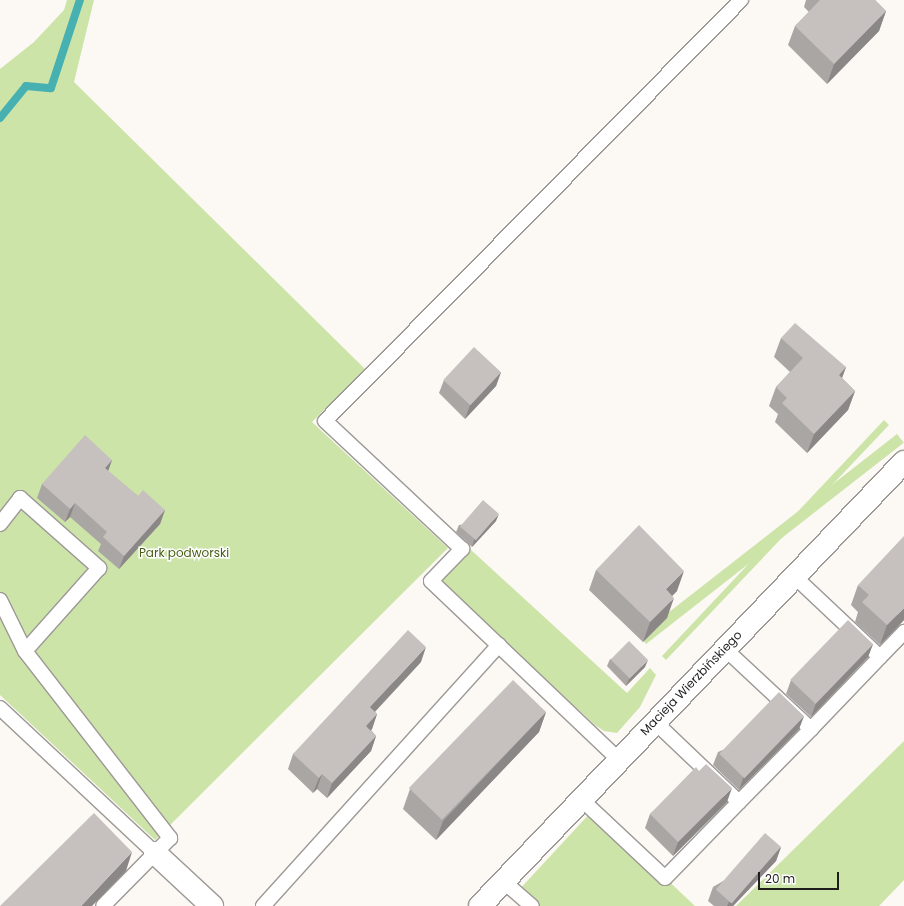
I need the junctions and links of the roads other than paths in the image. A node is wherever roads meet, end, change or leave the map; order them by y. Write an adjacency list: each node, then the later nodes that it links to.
1 (741, 0): 7 (lane)
2 (904, 462): 4 (street, Macieja Wierzbińskiego)
3 (0, 524): 9 (lane)
4 (794, 576): 8 (street, Macieja Wierzbińskiego); 10 (lane)
5 (0, 600): 9 (lane)
6 (904, 632): 10 (lane)
7 (499, 645): 14 (lane); 21 (lane)
8 (724, 648): 12 (street, Macieja Wierzbińskiego); 13 (lane)
9 (25, 651): 17 (lane)
10 (880, 657): 13 (lane)
11 (0, 708): 17 (lane)
12 (654, 721): 14 (street, Macieja Wierzbińskiego); 16 (lane)
13 (811, 730): 16 (lane)
14 (618, 759): 15 (street, Macieja Wierzbińskiego)
15 (581, 799): 16 (lane); 18 (street, Macieja Wierzbińskiego)
16 (739, 802)
17 (155, 853): 19 (lane); 20 (street)
18 (503, 881): 22 (street, Macieja Wierzbińskiego); 23 (lane)
19 (103, 906)
20 (212, 906)
21 (263, 906)
22 (480, 906)
23 (532, 906)

